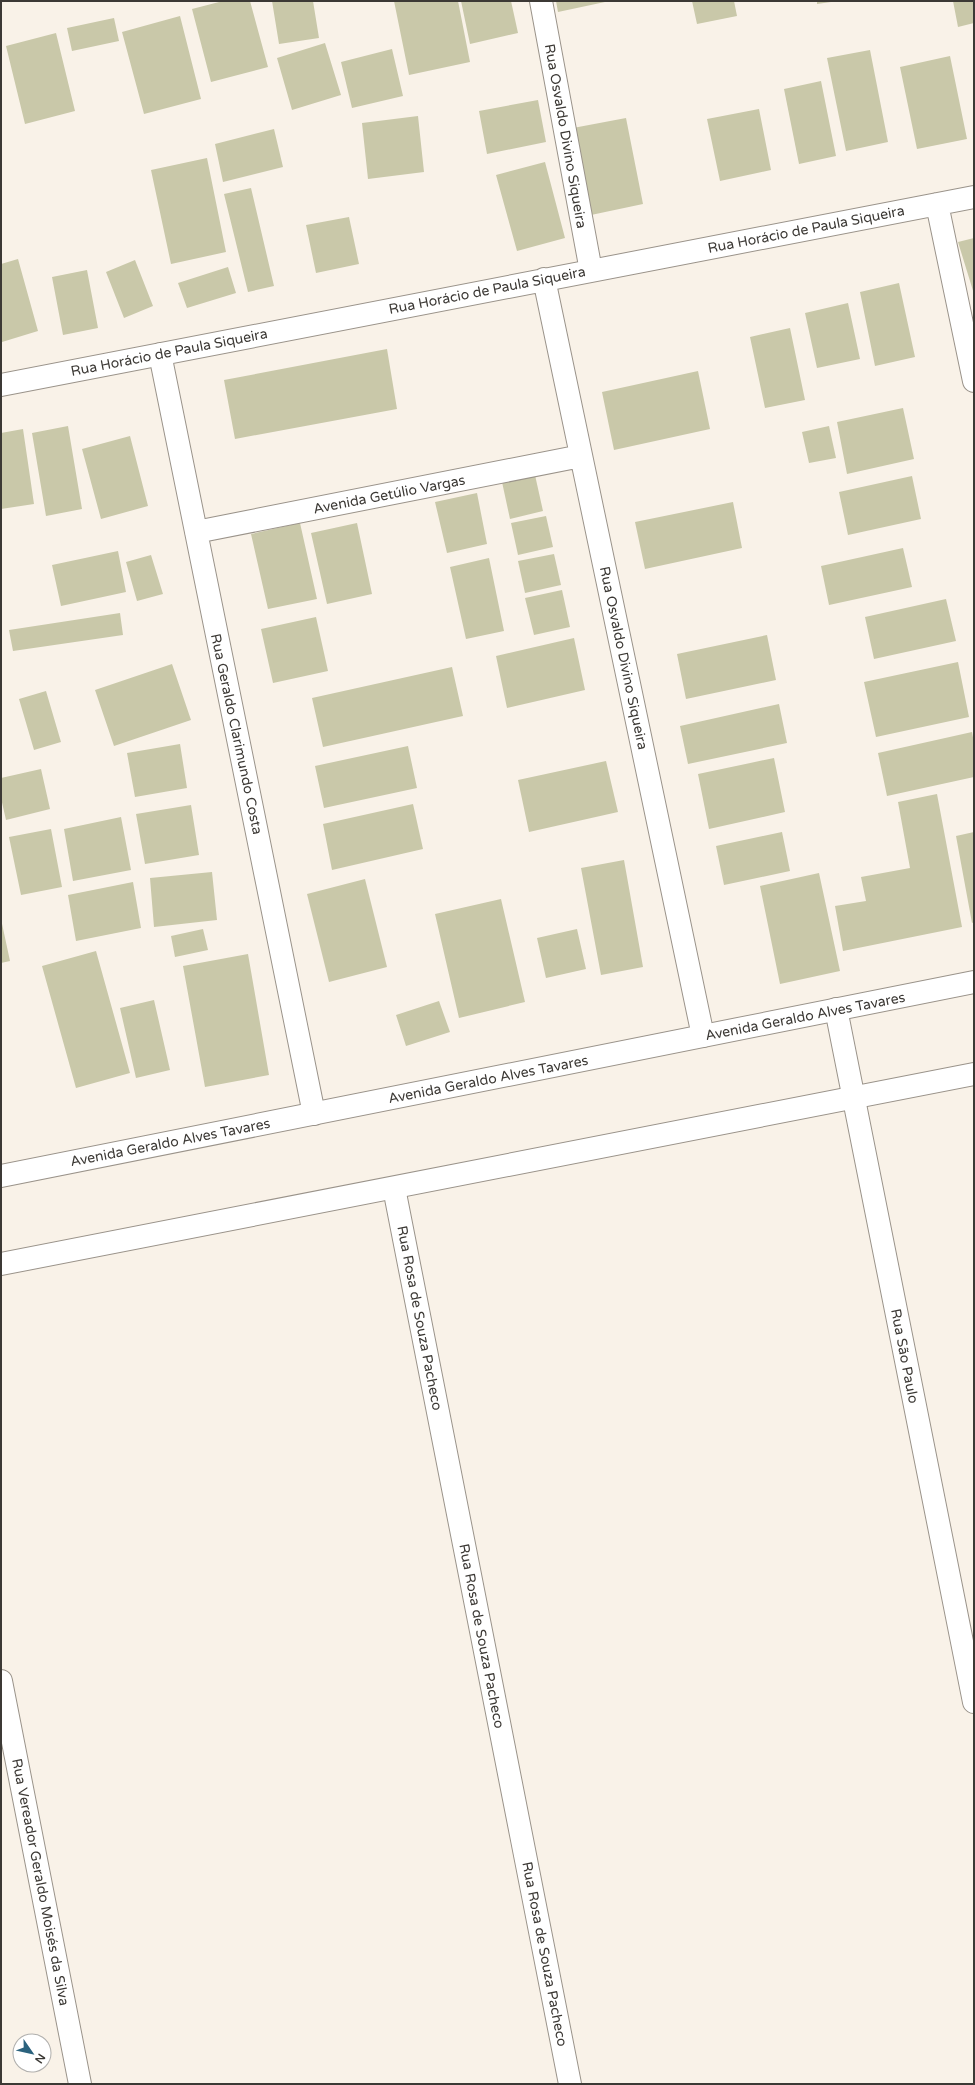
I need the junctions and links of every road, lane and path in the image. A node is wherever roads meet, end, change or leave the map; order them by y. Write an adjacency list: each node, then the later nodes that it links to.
1 (541, 1): 4 (street, Rua Osvaldo Divino Siqueira)
2 (974, 197): 3 (street, Rua Horácio de Paula Siqueira)
3 (937, 204): 4 (street, Rua Horácio de Paula Siqueira); 7 (street)
4 (591, 271): 5 (street, Rua Horácio de Paula Siqueira)
5 (544, 279): 6 (street, Rua Horácio de Paula Siqueira); 9 (street, Rua Osvaldo Divino Siqueira)
6 (160, 354): 8 (street, Rua Horácio de Paula Siqueira); 10 (street, Rua Geraldo Clarimundo Costa)
7 (974, 381)
8 (1, 385)
9 (581, 456): 10 (street, Avenida Getúlio Vargas); 13 (street, Rua Osvaldo Divino Siqueira)
10 (196, 532): 16 (street, Rua Geraldo Clarimundo Costa)
11 (974, 982): 12 (street, Avenida Geraldo Alves Tavares)
12 (836, 1009): 13 (street, Avenida Geraldo Alves Tavares); 15 (street, Rua São Paulo)
13 (703, 1036): 16 (street, Avenida Geraldo Alves Tavares)
14 (974, 1074): 15 (street)
15 (854, 1098): 18 (street); 21 (street, Rua São Paulo)
16 (314, 1114): 17 (street, Avenida Geraldo Alves Tavares)
17 (1, 1176)
18 (394, 1188): 19 (street); 23 (street, Rua Rosa de Souza Pacheco)
19 (1, 1264)
20 (1, 1681): 22 (street, Rua Vereador Geraldo Moisés da Silva)
21 (974, 1702)
22 (80, 2084)
23 (570, 2084)

